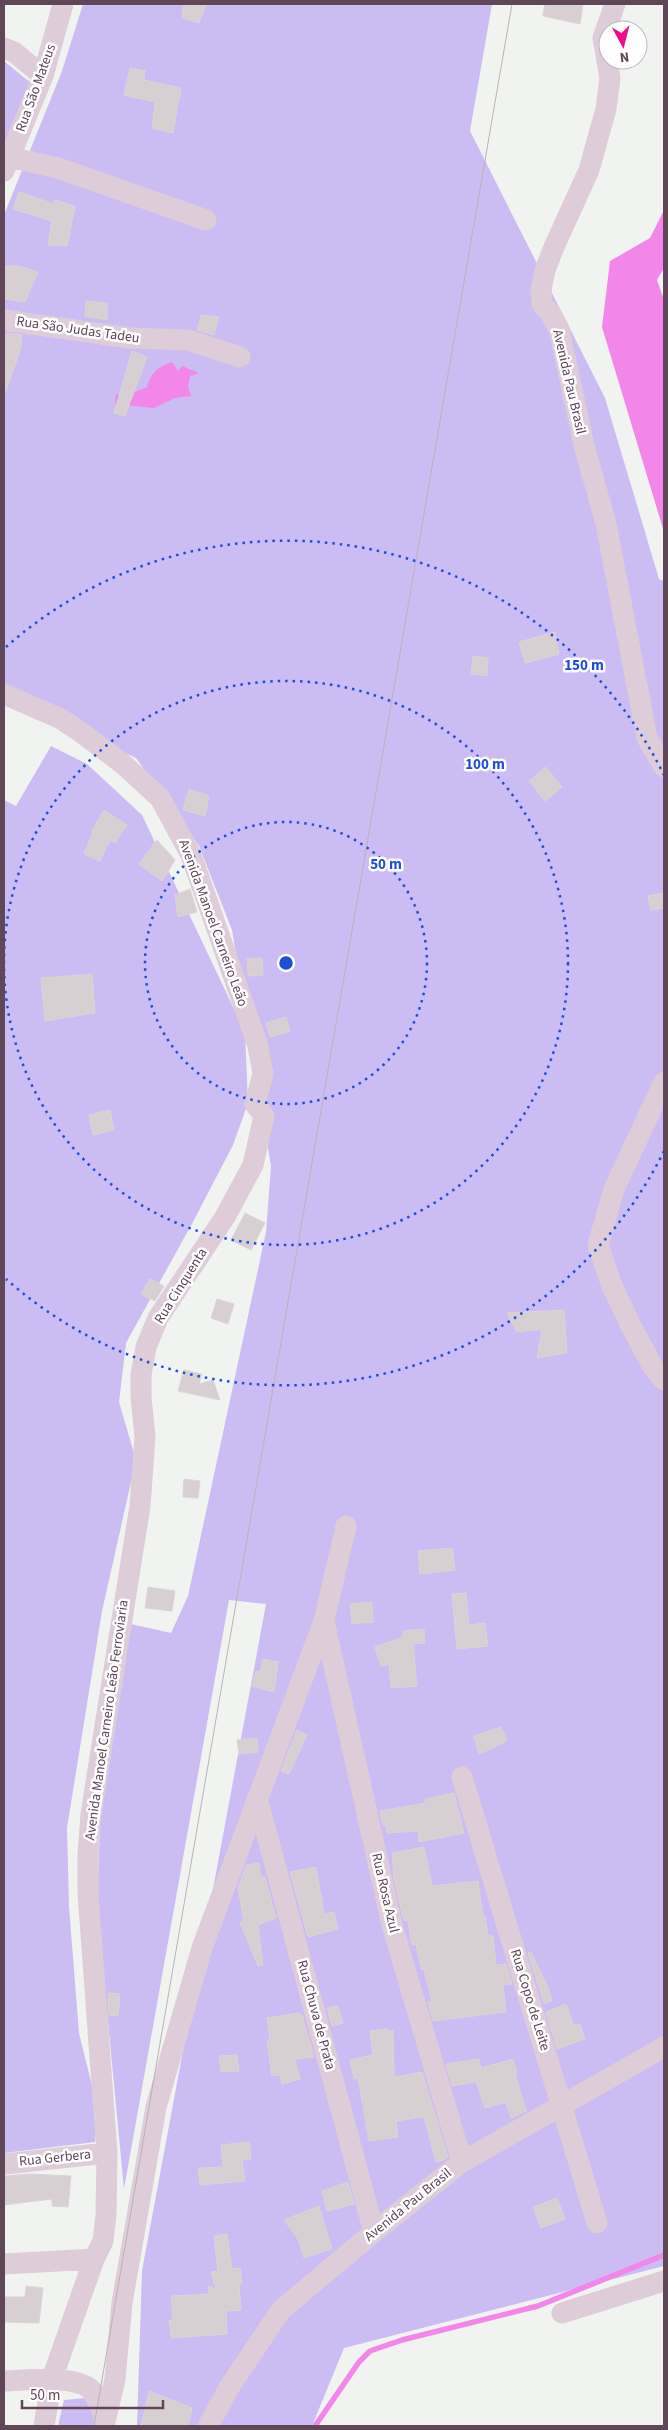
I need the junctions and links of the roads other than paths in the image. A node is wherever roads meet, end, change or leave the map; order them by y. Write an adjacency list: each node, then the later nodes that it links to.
1 (63, 4): 4 (street, Rua São Mateus)
2 (615, 4): 10 (street, Avenida Pau Brasil)
3 (4, 48): 4 (street)
4 (43, 76): 5 (street, Rua São Mateus)
5 (6, 164): 6 (street)
6 (206, 220)
7 (4, 320): 8 (street, Rua São Judas Tadeu)
8 (240, 357)
9 (4, 694): 12 (street, Avenida Manoel Carneiro Leão)
10 (664, 767)
11 (664, 1082): 13 (street)
12 (258, 1145): 14 (street, Rua Cinquenta)
13 (664, 1380)
14 (145, 1437): 21 (street, Avenida Manoel Carneiro Leão Ferroviaria)
15 (346, 1526): 16 (street)
16 (324, 1621): 18 (street); 22 (street, Rua Rosa Azul)
17 (462, 1777): 20 (street, Rua Copo de Leite)
18 (257, 1798): 25 (street, Rua Chuva de Prata); 32 (street)
19 (664, 2047): 20 (street, Avenida Pau Brasil)
20 (561, 2105): 22 (street, Avenida Pau Brasil); 24 (street, Rua Copo de Leite)
21 (107, 2153): 23 (street, Rua Gerbera); 26 (street, Avenida Manoel Carneiro Leão Ferroviaria)
22 (462, 2162): 25 (street, Avenida Pau Brasil)
23 (4, 2164)
24 (597, 2223)
25 (374, 2232): 34 (street, Avenida Pau Brasil)
26 (94, 2258): 27 (street); 30 (street, Avenida Manoel Carneiro Leão Ferroviaria)
27 (4, 2264)
28 (664, 2281): 29 (street)
29 (562, 2313)
30 (52, 2379): 31 (street); 32 (street); 33 (street, Avenida Manoel Carneiro Leão Ferroviaria)
31 (4, 2382)
32 (105, 2423)
33 (44, 2426)
34 (208, 2426)

